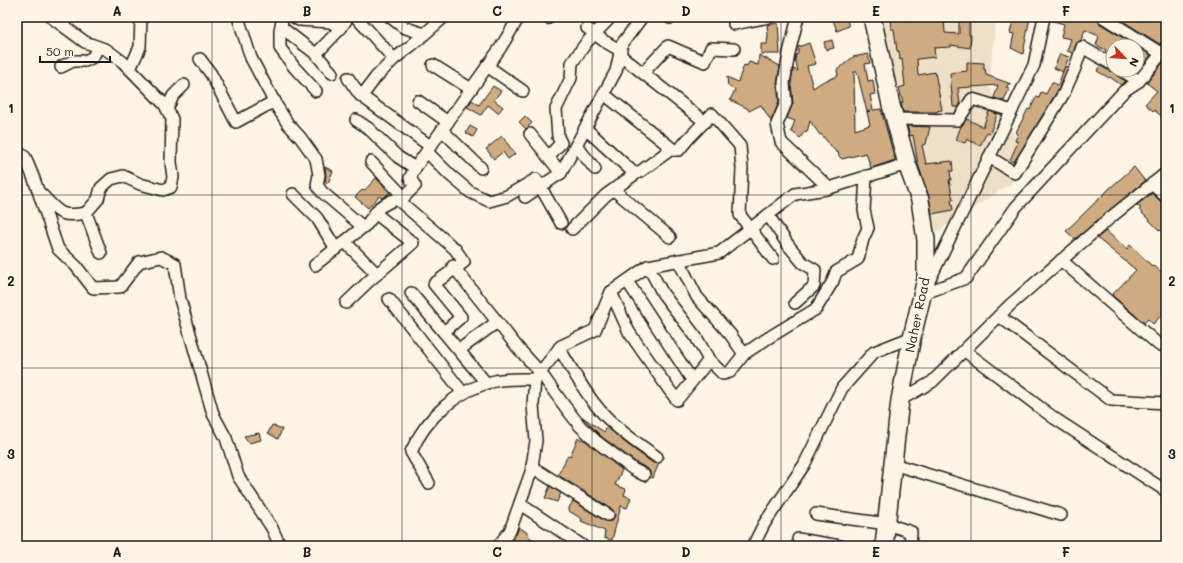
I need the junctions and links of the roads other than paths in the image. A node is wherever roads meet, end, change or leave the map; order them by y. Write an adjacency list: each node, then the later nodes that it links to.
1 (51, 17): 24 (street)
2 (141, 17): 35 (street)
3 (238, 17): 47 (street)
4 (294, 17): 21 (street)
5 (348, 17): 21 (street)
6 (356, 17): 30 (street)
7 (390, 17): 23 (street)
8 (444, 17): 23 (street)
9 (546, 17): 10 (street)
10 (549, 17)
11 (611, 17): 22 (street)
12 (642, 17): 27 (street)
13 (734, 17): 14 (street)
14 (769, 17)
15 (798, 17): 74 (street)
16 (872, 17): 51 (main road, Naher Road)
17 (1044, 17): 50 (street)
18 (1103, 17): 26 (street)
19 (515, 19): 33 (street)
20 (282, 22): 28 (street); 43 (street)
21 (341, 28): 28 (street)
22 (591, 31): 27 (street); 61 (street)
23 (424, 34): 30 (street)
24 (98, 47): 34 (street); 35 (street)
25 (734, 49): 37 (street)
26 (1164, 51): 40 (street)
27 (620, 53): 37 (street); 45 (street)
28 (316, 54): 36 (street)
29 (200, 59): 47 (street)
30 (394, 59): 46 (street)
31 (1105, 60): 62 (street)
32 (433, 65): 42 (street)
33 (488, 66): 42 (street); 44 (street)
34 (61, 67)
35 (130, 69): 49 (street)
36 (332, 72)
37 (643, 73): 53 (street)
38 (348, 78): 46 (street)
39 (1134, 78): 40 (street)
40 (1139, 81): 101 (street)
41 (184, 85): 49 (street)
42 (471, 89): 54 (street)
43 (316, 91)
44 (523, 91)
45 (604, 94): 55 (street); 59 (street)
46 (362, 96): 58 (street)
47 (275, 101): 85 (street)
48 (418, 101): 54 (street)
49 (167, 110): 81 (street)
50 (1012, 111): 51 (street); 62 (street)
51 (895, 119): 64 (main road, Naher Road)
52 (356, 120): 65 (street)
53 (705, 122): 59 (street); 87 (street)
54 (445, 126): 58 (street); 66 (street)
55 (585, 128): 57 (street); 70 (street)
56 (530, 134): 61 (street)
57 (576, 145): 67 (street); 68 (street)
58 (428, 149): 65 (street); 73 (street)
59 (674, 150): 70 (street)
60 (17, 151): 76 (street)
61 (548, 157): 68 (street)
62 (990, 157): 101 (street)
63 (371, 162): 80 (street)
64 (906, 164): 71 (street); 101 (main road, Naher Road)
65 (415, 168): 80 (street)
66 (481, 168)
67 (594, 169)
68 (561, 173): 73 (street)
69 (1166, 173): 72 (street)
70 (635, 174): 75 (street)
71 (866, 176): 74 (street); 113 (street)
72 (1152, 184): 79 (street); 93 (street)
73 (540, 187): 78 (street); 84 (street)
74 (829, 188): 83 (street)
75 (614, 190): 86 (street); 88 (street)
76 (39, 193): 81 (street); 133 (street)
77 (293, 194): 89 (street)
78 (525, 197)
79 (1166, 197)
80 (401, 198): 82 (street); 96 (street)
81 (86, 213): 90 (street)
82 (375, 213): 85 (street); 97 (street)
83 (768, 215): 87 (street); 104 (street)
84 (562, 223)
85 (363, 227): 89 (street)
86 (572, 229)
87 (750, 229): 91 (street); 92 (street)
88 (670, 237)
89 (340, 245): 94 (street); 97 (street)
90 (101, 253)
91 (772, 259)
92 (678, 260): 95 (street); 113 (street)
93 (1061, 260): 105 (street); 109 (street)
94 (315, 265)
95 (648, 266): 98 (street); 114 (street)
96 (453, 267): 106 (street); 107 (street)
97 (377, 274): 103 (street)
98 (627, 281): 99 (street); 116 (street)
99 (611, 292): 110 (street); 116 (street)
100 (411, 293): 107 (street)
101 (922, 294): 108 (main road, Naher Road)
102 (389, 299): 118 (street)
103 (346, 303)
104 (795, 304)
105 (999, 316): 112 (street); 120 (street)
106 (497, 322): 111 (street); 115 (street)
107 (444, 332): 111 (street)
108 (912, 337): 119 (main road, Naher Road); 136 (street)
109 (1159, 345)
110 (559, 348): 115 (street); 121 (street)
111 (459, 350): 117 (street)
112 (965, 351): 119 (street); 126 (street)
113 (744, 354): 114 (street)
114 (709, 360): 116 (street)
115 (538, 376): 117 (street); 123 (street); 124 (street)
116 (692, 380)
117 (487, 384): 118 (street)
118 (463, 393): 125 (street)
119 (900, 400): 122 (main road, Naher Road)
120 (1166, 403)
121 (657, 457)
122 (893, 464): 130 (street); 131 (main road, Naher Road)
123 (532, 467): 127 (street); 129 (street)
124 (644, 475)
125 (429, 483)
126 (1166, 491)
127 (520, 504): 134 (street); 135 (street)
128 (816, 514): 131 (street)
129 (608, 515)
130 (1061, 515)
131 (887, 524): 138 (main road, Naher Road); 139 (street)
132 (798, 539): 137 (street)
133 (280, 546)
134 (498, 546)
135 (583, 546)
136 (753, 546)
137 (840, 546)
138 (884, 546)
139 (910, 546)

